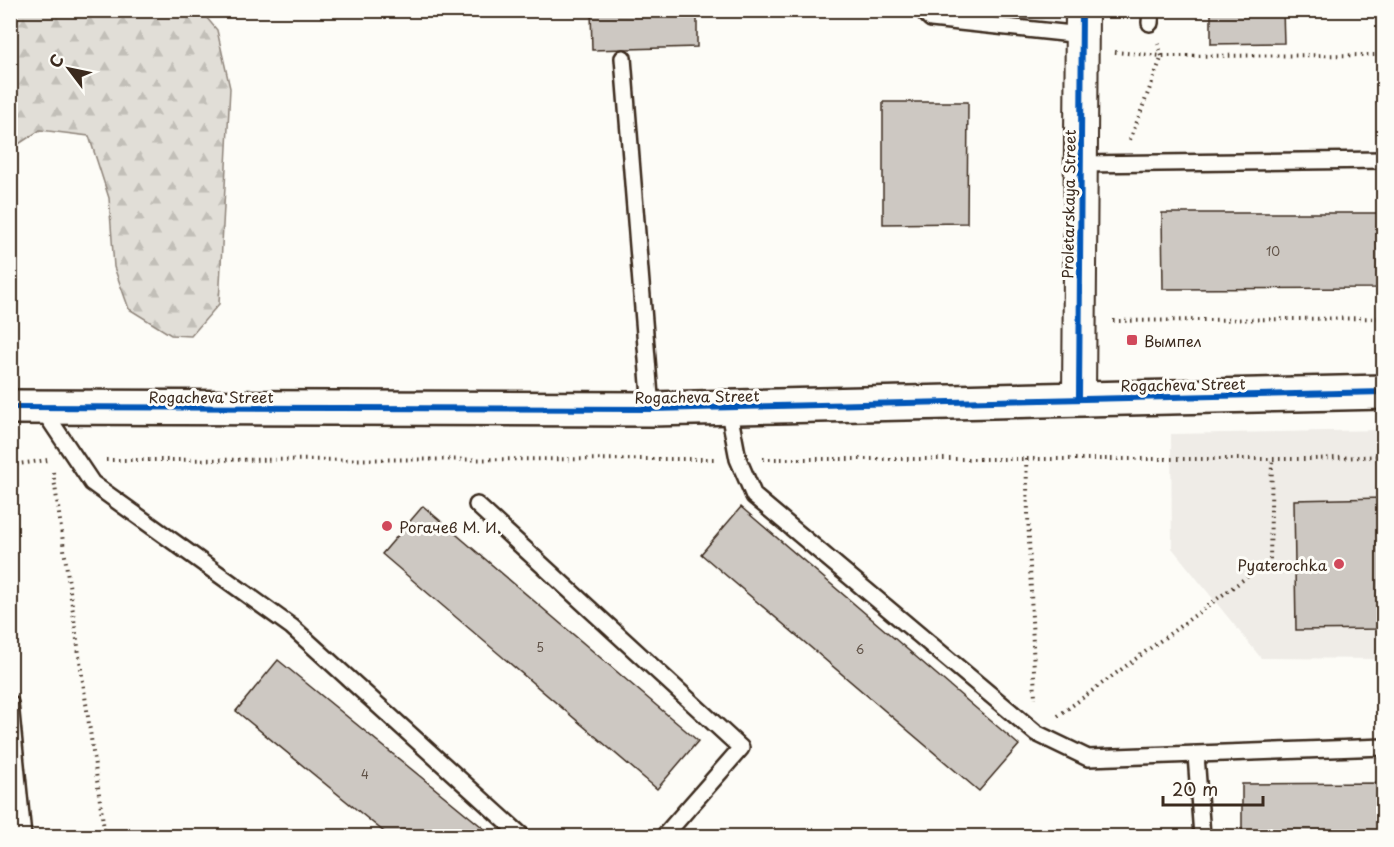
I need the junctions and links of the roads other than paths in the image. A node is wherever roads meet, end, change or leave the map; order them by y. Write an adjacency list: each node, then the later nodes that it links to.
1 (922, 10): 2 (lane)
2 (1082, 32): 5 (street, Proletarskaya Street)
3 (623, 58): 10 (lane)
4 (1383, 160): 5 (lane)
5 (1081, 164): 7 (street, Proletarskaya Street)
6 (1383, 392): 7 (street, Rogacheva Street)
7 (1079, 397): 9 (street, Rogacheva Street)
8 (26, 407): 10 (street, Rogacheva Street); 16 (lane)
9 (728, 407): 10 (street, Rogacheva Street); 14 (lane)
10 (651, 409)
11 (477, 505): 17 (lane)
12 (10, 703): 15 (lane)
13 (1383, 747): 14 (lane)
14 (1196, 754): 18 (lane)
15 (23, 837)
16 (522, 837)
17 (664, 837)
18 (1202, 837)

